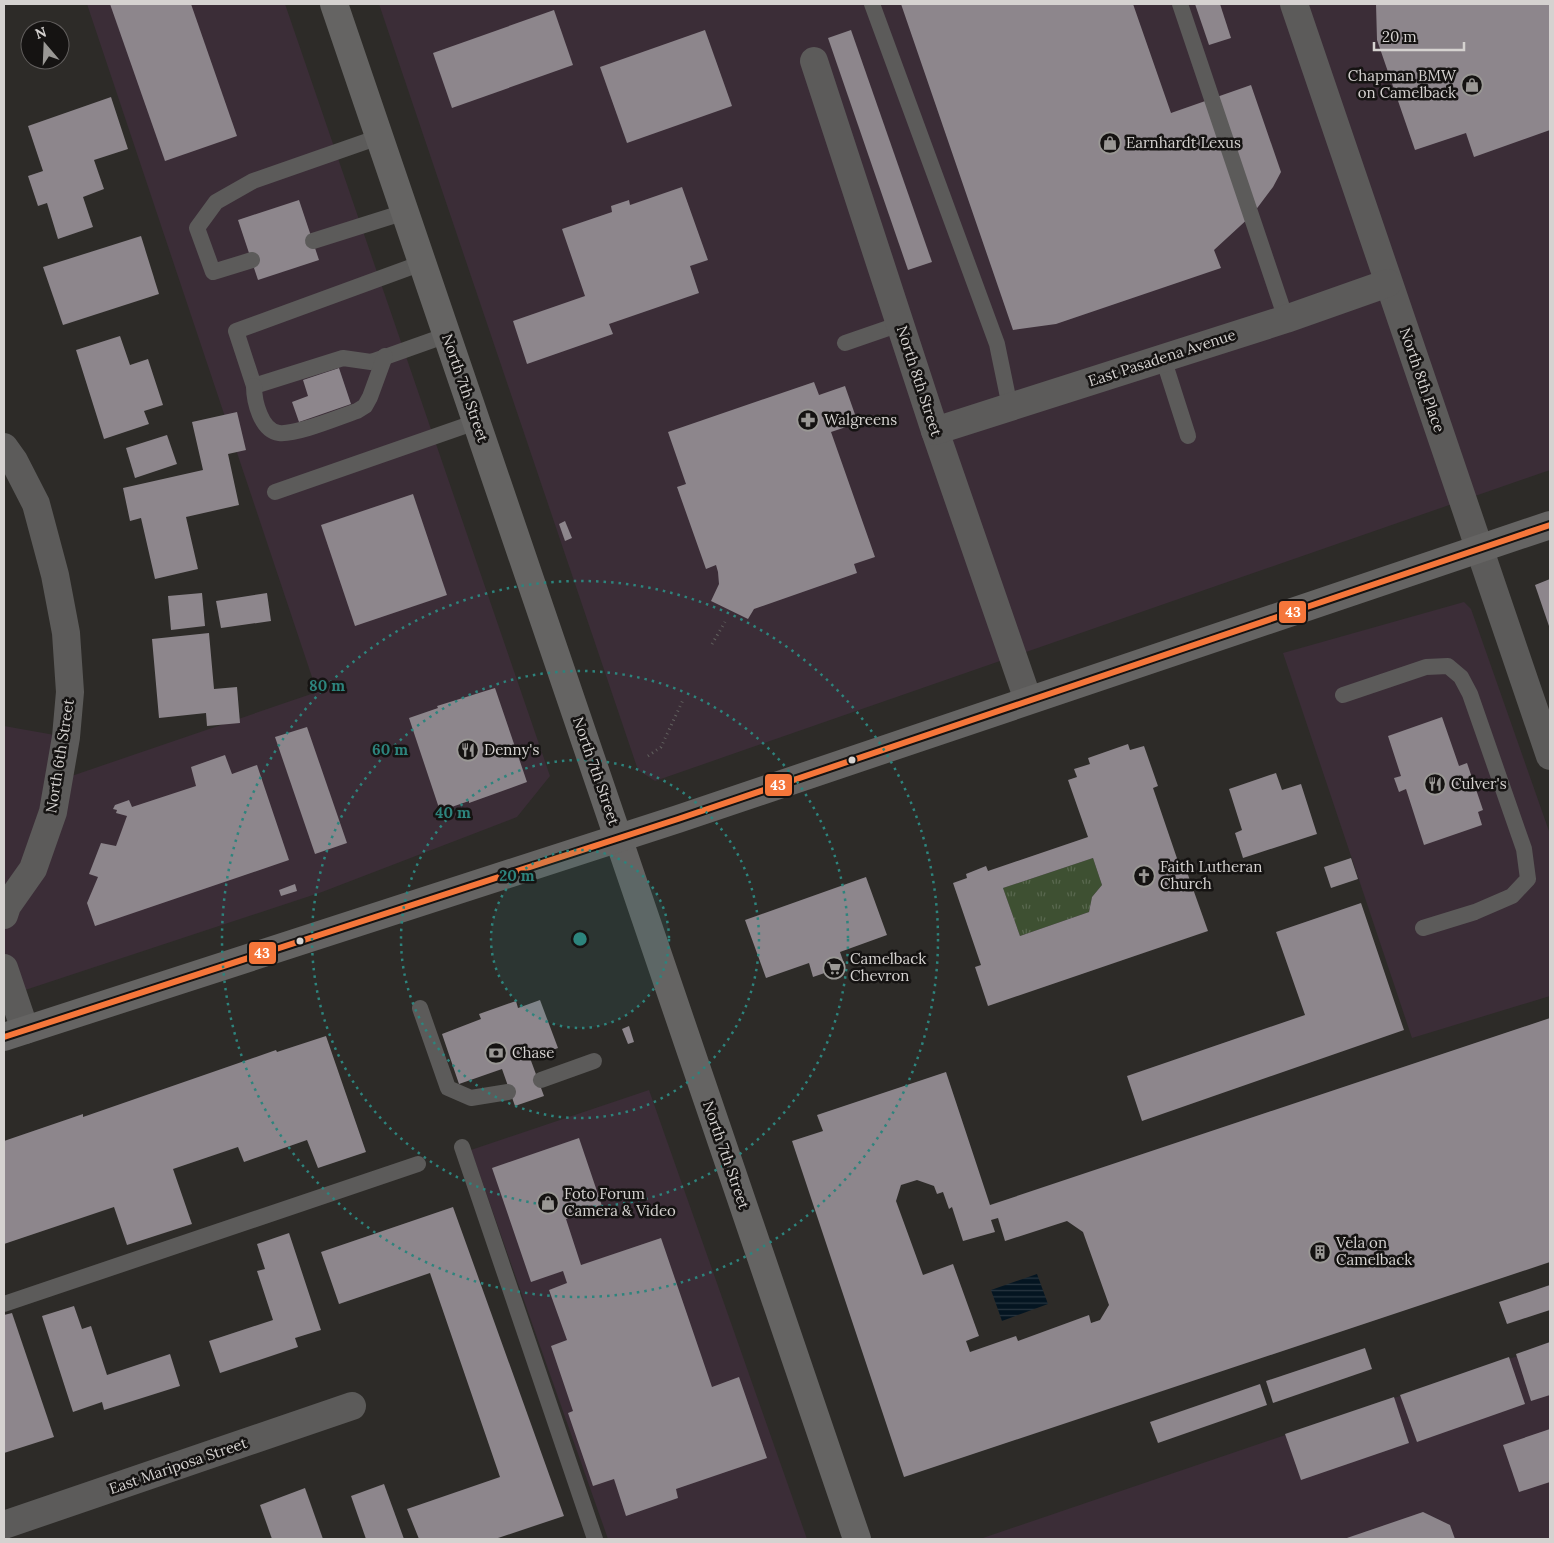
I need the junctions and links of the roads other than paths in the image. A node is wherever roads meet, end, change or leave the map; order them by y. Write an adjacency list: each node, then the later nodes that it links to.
1 (334, 4): 6 (main road, North 7th Street)
2 (872, 4): 19 (lane)
3 (1180, 4): 12 (lane)
4 (1294, 4): 11 (street, North 8th Place)
5 (814, 61): 13 (street, North 8th Street)
6 (379, 137): 7 (main road, North 7th Street); 9 (lane)
7 (405, 212): 8 (lane); 10 (main road, North 7th Street)
8 (312, 241)
9 (252, 260)
10 (422, 263): 14 (main road, North 7th Street); 18 (lane)
11 (1388, 283): 12 (street, East Pasadena Avenue); 26 (street, North 8th Place)
12 (1286, 319): 17 (street, East Pasadena Avenue)
13 (900, 324): 15 (lane); 21 (street, North 8th Street)
14 (447, 335): 16 (lane); 20 (main road, North 7th Street)
15 (845, 343)
16 (385, 356): 18 (lane); 18 (lane)
17 (1163, 358): 19 (street, East Pasadena Avenue); 22 (lane)
18 (254, 386)
19 (1010, 407): 21 (street, East Pasadena Avenue)
20 (476, 422): 24 (lane); 30 (main road, North 7th Street)
21 (935, 431): 28 (street, North 8th Street)
22 (1188, 436)
23 (4, 447): 31 (street, North 6th Street)
24 (274, 492)
25 (1550, 525): 26 (main road)
26 (1480, 549): 28 (main road); 29 (street, North 8th Place)
27 (1343, 695): 32 (lane)
28 (1028, 700): 30 (main road)
29 (1550, 756)
30 (619, 838): 35 (main road); 45 (main road, North 7th Street)
31 (4, 916)
32 (1424, 928)
33 (4, 968): 35 (street)
34 (420, 1008): 38 (lane)
35 (14, 1034)
36 (594, 1061): 37 (lane)
37 (541, 1080)
38 (508, 1092)
39 (462, 1147): 44 (lane)
40 (418, 1164): 41 (lane)
41 (4, 1304)
42 (352, 1406): 43 (street, East Mariposa Street)
43 (4, 1525)
44 (595, 1539)
45 (857, 1539)

